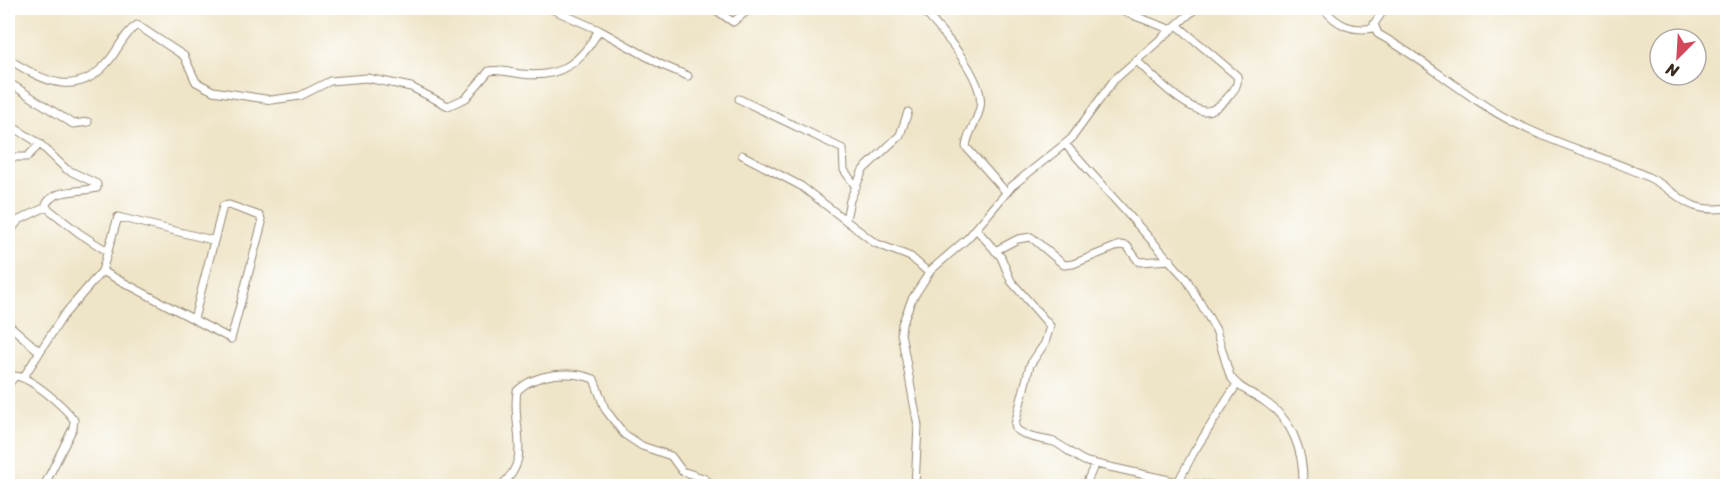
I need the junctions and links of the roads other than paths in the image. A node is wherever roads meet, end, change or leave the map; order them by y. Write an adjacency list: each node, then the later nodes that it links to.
1 (549, 8): 11 (street)
2 (713, 8): 3 (street)
3 (751, 8)
4 (921, 8): 25 (street)
5 (1114, 8): 9 (street)
6 (1196, 8): 9 (street)
7 (1323, 8): 10 (street)
8 (1385, 8): 10 (street)
9 (1174, 28): 13 (street); 13 (street)
10 (1374, 28): 27 (street)
11 (599, 30): 12 (street); 14 (street)
12 (8, 59)
13 (1136, 60): 21 (street)
14 (688, 76)
15 (8, 82): 18 (street)
16 (739, 99): 24 (street)
17 (908, 112): 24 (street)
18 (88, 122)
19 (8, 124): 20 (street)
20 (40, 144): 23 (street); 26 (street)
21 (1065, 144): 25 (street); 34 (street)
22 (742, 154): 28 (street)
23 (8, 157)
24 (856, 187): 28 (street)
25 (1006, 192): 29 (street)
26 (45, 207): 30 (street); 32 (street)
27 (1728, 208)
28 (846, 219): 36 (street)
29 (976, 229): 33 (street); 36 (street)
30 (8, 234)
31 (212, 240): 32 (street); 37 (street); 37 (street)
32 (107, 251): 35 (street)
33 (995, 251): 34 (street); 43 (street)
34 (1171, 260): 41 (street)
35 (102, 271): 37 (street); 39 (street)
36 (929, 273): 49 (street)
37 (194, 319)
38 (8, 324): 39 (street)
39 (39, 351): 40 (street)
40 (23, 378): 42 (street); 46 (street)
41 (1237, 384): 44 (street); 52 (street)
42 (8, 385)
43 (1095, 464): 44 (street); 50 (street)
44 (1178, 482): 45 (street)
45 (1187, 485): 51 (street)
46 (44, 486)
47 (500, 486): 48 (street)
48 (716, 486)
49 (915, 486)
50 (1085, 486)
51 (1218, 486)
52 (1303, 486)

